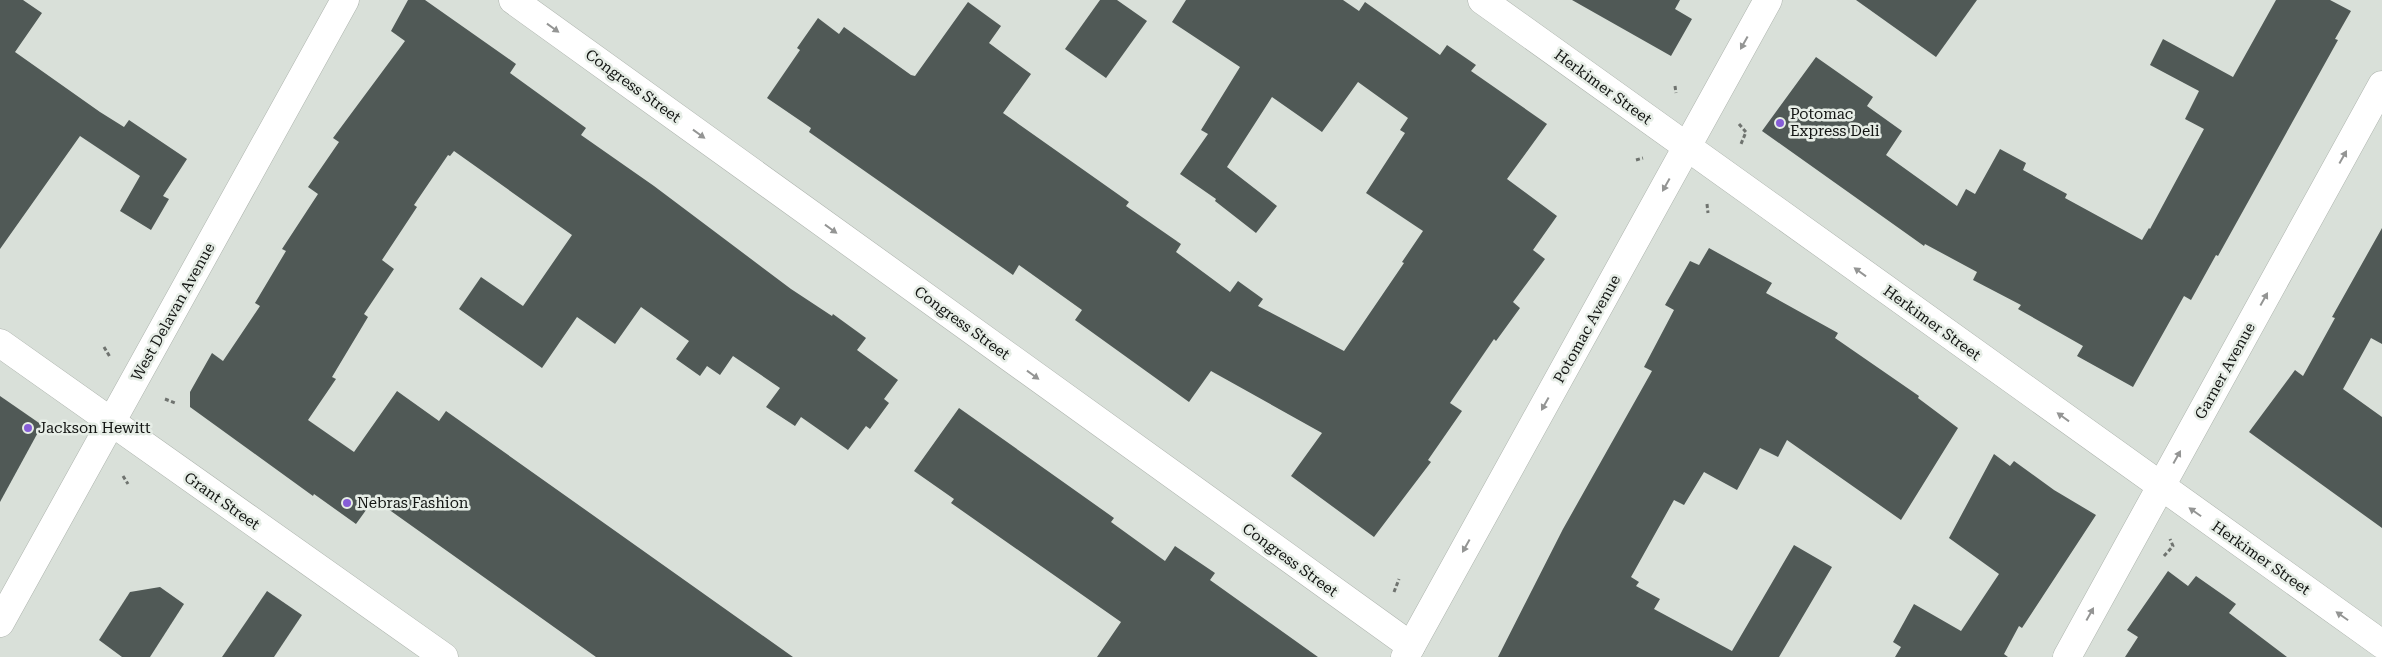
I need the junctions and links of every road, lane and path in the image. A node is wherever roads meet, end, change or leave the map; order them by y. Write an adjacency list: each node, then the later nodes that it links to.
1 (345, 0): 14 (street, West Delavan Avenue)
2 (513, 0): 22 (street, Congress Street, one-way to 22)
3 (1482, 0): 9 (street, Herkimer Street)
4 (1768, 0): 9 (street, Potomac Avenue, one-way to 9)
5 (2382, 85): 17 (street, Garner Avenue, one-way to 5)
6 (1675, 86): 7 (path)
7 (1676, 94)
8 (1735, 120): 10 (path)
9 (1687, 147): 17 (street, Herkimer Street, one-way to 9); 22 (street, Potomac Avenue, one-way to 22)
10 (1739, 149)
11 (0, 343): 14 (street, Grant Street)
12 (164, 399): 13 (path)
13 (175, 402)
14 (111, 422): 20 (street, West Delavan Avenue); 23 (street, Grant Street)
15 (123, 476): 16 (path)
16 (128, 484)
17 (2161, 487): 21 (street, Herkimer Street, one-way to 17); 24 (street, Garner Avenue, one-way to 17)
18 (1399, 579): 19 (path)
19 (1393, 593)
20 (0, 623)
21 (2382, 644)
22 (1408, 652)
23 (444, 657)
24 (2067, 657)

